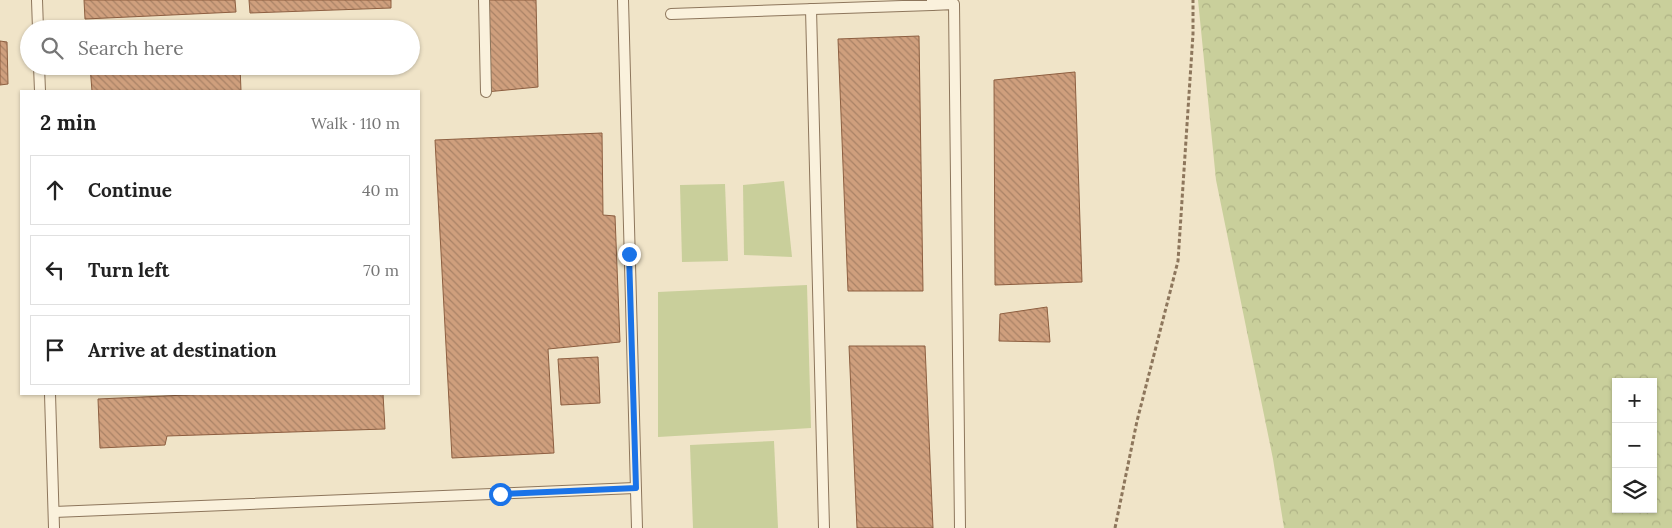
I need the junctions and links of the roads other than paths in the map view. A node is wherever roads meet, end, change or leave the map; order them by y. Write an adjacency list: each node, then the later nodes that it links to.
1 (37, 0): 7 (lane)
2 (484, 0): 10 (lane)
3 (623, 0): 12 (lane)
4 (932, 2): 5 (lane); 17 (lane)
5 (811, 9): 6 (lane); 16 (lane)
6 (671, 14)
7 (38, 20)
8 (39, 75): 9 (lane)
9 (40, 90)
10 (486, 92)
11 (50, 395): 13 (lane)
12 (636, 488): 13 (lane); 15 (lane)
13 (54, 512): 14 (lane)
14 (54, 528)
15 (636, 528)
16 (824, 528)
17 (960, 528)

